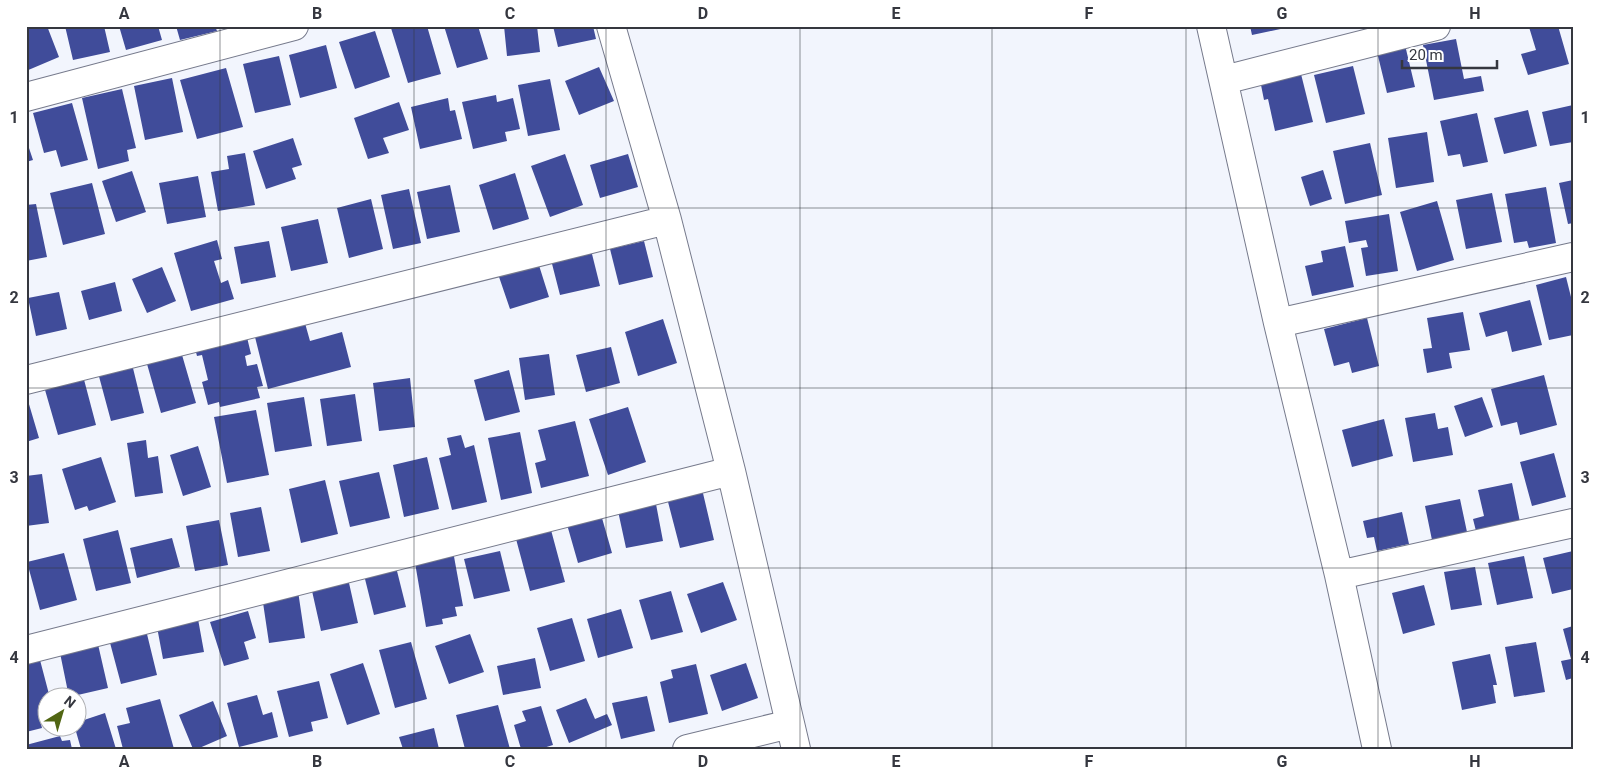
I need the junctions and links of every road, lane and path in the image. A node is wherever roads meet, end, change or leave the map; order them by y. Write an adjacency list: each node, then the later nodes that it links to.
1 (294, 26): 6 (street)
2 (611, 26): 7 (street)
3 (1211, 26): 5 (street)
4 (1436, 26): 5 (street)
5 (1224, 80): 9 (street)
6 (26, 97)
7 (667, 220): 10 (street); 11 (street)
8 (1573, 257): 9 (street)
9 (1278, 323): 13 (street)
10 (26, 380)
11 (731, 471): 14 (street); 15 (street)
12 (1573, 523): 13 (street)
13 (1339, 575): 17 (street)
14 (26, 650)
15 (793, 736): 16 (street)
16 (687, 749)
17 (1377, 749)

